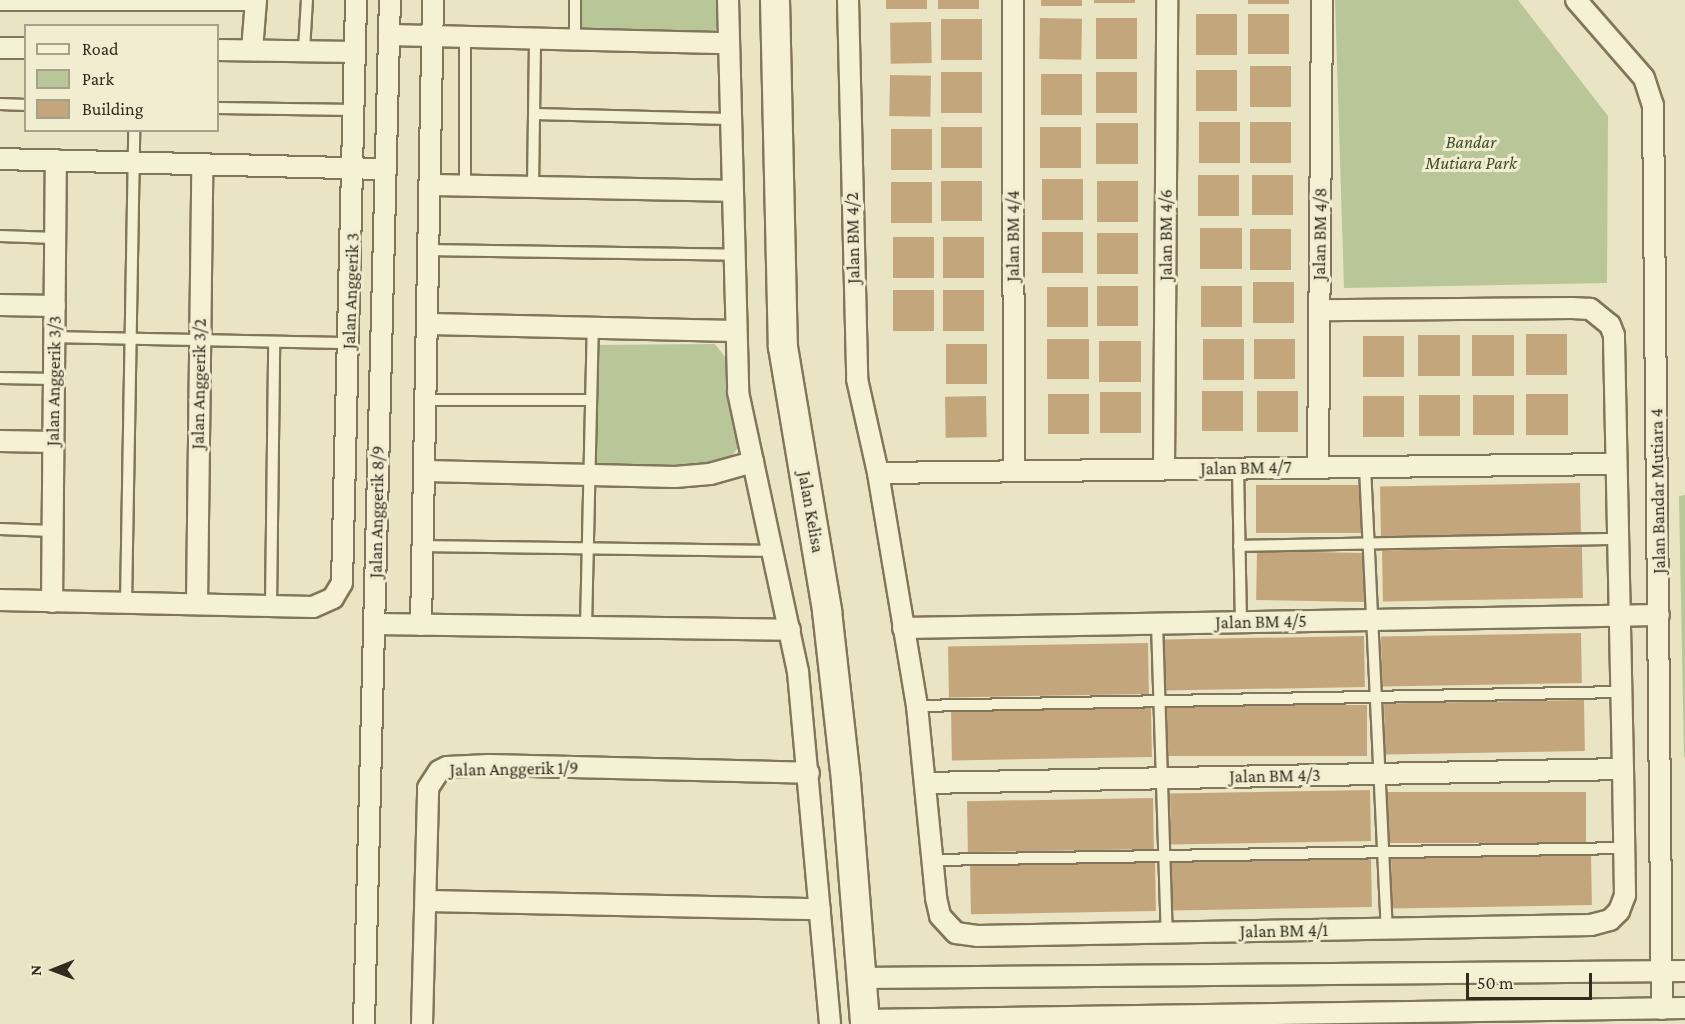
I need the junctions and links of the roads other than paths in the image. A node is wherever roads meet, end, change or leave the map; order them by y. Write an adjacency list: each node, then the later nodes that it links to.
1 (307, 0): 25 (lane)
2 (356, 0): 26 (street, Jalan Anggerik 3)
3 (390, 0): 15 (street, Jalan Anggerik 8/9)
4 (433, 0): 16 (street)
5 (575, 0): 19 (lane)
6 (728, 0): 20 (street)
7 (775, 0): 117 (main road, Jalan Kelisa)
8 (848, 0): 74 (street, Jalan BM 4/2)
9 (1013, 0): 72 (street, Jalan BM 4/4)
10 (1167, 0): 70 (street, Jalan BM 4/6)
11 (1322, 0): 50 (street, Jalan BM 4/8)
12 (1576, 0): 89 (street, Jalan Bandar Mutiara 4)
13 (256, 3): 14 (lane); 24 (street)
14 (0, 5)
15 (389, 35): 16 (street); 39 (street, Jalan Anggerik 8/9)
16 (432, 37): 17 (street); 40 (street)
17 (465, 38): 18 (street); 41 (lane)
18 (535, 39): 19 (street); 31 (lane)
19 (575, 40): 20 (street)
20 (729, 43): 32 (street)
21 (0, 48): 22 (street)
22 (24, 48)
23 (219, 50): 24 (street)
24 (252, 50): 25 (street)
25 (304, 50): 26 (street)
26 (355, 52): 30 (street, Jalan Anggerik 3)
27 (0, 104): 28 (lane)
28 (24, 105)
29 (219, 108): 30 (lane)
30 (355, 110): 38 (street, Jalan Anggerik 3)
31 (534, 114): 32 (lane); 42 (lane)
32 (729, 119): 43 (street)
33 (134, 132): 36 (lane)
34 (0, 159): 35 (street)
35 (56, 160): 36 (street); 45 (street, Jalan Anggerik 3/3)
36 (134, 162): 37 (street); 55 (lane)
37 (202, 164): 38 (street); 56 (street, Jalan Anggerik 3/2)
38 (355, 169): 39 (street); 58 (street, Jalan Anggerik 3)
39 (386, 170): 93 (street, Jalan Anggerik 8/9)
40 (430, 185): 41 (street); 46 (street)
41 (465, 186): 42 (street)
42 (533, 187): 43 (street)
43 (730, 191): 47 (street)
44 (0, 236): 45 (lane)
45 (55, 238): 49 (street, Jalan Anggerik 3/3)
46 (430, 250): 47 (lane); 51 (street)
47 (734, 255): 53 (street)
48 (0, 305): 49 (street)
49 (55, 306): 54 (street, Jalan Anggerik 3/3)
50 (1319, 310): 66 (street); 67 (street, Jalan BM 4/8)
51 (429, 324): 52 (street); 61 (street)
52 (593, 328): 53 (street); 62 (lane)
53 (735, 331): 65 (street)
54 (54, 337): 55 (lane); 60 (street, Jalan Anggerik 3/3)
55 (131, 338): 56 (lane); 85 (lane)
56 (200, 340): 57 (lane); 86 (street, Jalan Anggerik 3/2)
57 (274, 342): 58 (lane); 87 (lane)
58 (349, 343): 87 (street, Jalan Anggerik 3)
59 (0, 378): 60 (lane)
60 (54, 379): 64 (street, Jalan Anggerik 3/3)
61 (427, 400): 62 (lane); 71 (street)
62 (591, 400): 73 (lane)
63 (0, 441): 64 (street)
64 (53, 442): 76 (street, Jalan Anggerik 3/3)
65 (753, 462): 73 (street); 82 (street)
66 (1615, 464): 68 (street, Jalan BM 4/7); 77 (street)
67 (1318, 467): 68 (street, Jalan BM 4/7); 69 (street, Jalan BM 4/7)
68 (1365, 467): 78 (lane)
69 (1238, 468): 70 (street, Jalan BM 4/7); 80 (lane)
70 (1164, 469): 72 (street, Jalan BM 4/7)
71 (426, 471): 73 (street); 79 (street)
72 (1014, 471): 74 (street, Jalan BM 4/7)
73 (590, 473): 81 (lane)
74 (878, 473): 96 (street, Jalan BM 4/2)
75 (0, 529): 76 (lane)
76 (52, 531): 84 (street, Jalan Anggerik 3/3)
77 (1617, 539): 78 (lane); 88 (street)
78 (1368, 543): 80 (lane); 90 (lane)
79 (424, 546): 81 (lane); 94 (street)
80 (1239, 546): 91 (lane)
81 (590, 549): 82 (lane); 95 (lane)
82 (771, 551): 97 (street)
83 (0, 600): 84 (street)
84 (52, 602): 85 (street)
85 (126, 603): 86 (street)
86 (197, 604): 87 (street)
87 (271, 606)
88 (1619, 615): 89 (street, Jalan BM 4/5); 90 (street, Jalan BM 4/5); 98 (street)
89 (1659, 615): 115 (street, Jalan Bandar Mutiara 4)
90 (1372, 620): 91 (street, Jalan BM 4/5); 99 (lane)
91 (1241, 622): 92 (street, Jalan BM 4/5)
92 (1157, 623): 96 (street, Jalan BM 4/5); 100 (lane)
93 (375, 624): 94 (street); 121 (street, Jalan Anggerik 8/9)
94 (422, 625): 95 (street)
95 (586, 627): 97 (street)
96 (903, 628): 101 (street, Jalan BM 4/2)
97 (790, 630): 103 (street)
98 (1621, 692): 99 (lane); 102 (street)
99 (1376, 698): 100 (lane); 104 (lane)
100 (1159, 702): 101 (lane); 105 (lane)
101 (917, 706): 106 (street, Jalan BM 4/1)
102 (1623, 769): 104 (street, Jalan BM 4/3); 107 (street)
103 (809, 773): 111 (street, Jalan Anggerik 1/9); 112 (street)
104 (1380, 774): 105 (street, Jalan BM 4/3); 108 (lane)
105 (1162, 777): 106 (street, Jalan BM 4/3); 109 (lane)
106 (926, 783): 110 (street, Jalan BM 4/1)
107 (1624, 848): 108 (lane); 113 (street, Jalan BM 4/1)
108 (1384, 851): 109 (lane); 113 (lane)
109 (1164, 855): 110 (lane); 114 (lane)
110 (932, 860): 114 (street, Jalan BM 4/1)
111 (426, 901): 112 (street); 122 (street, Jalan Anggerik 1/9)
112 (820, 909): 123 (street)
113 (1387, 929): 114 (street, Jalan BM 4/1)
114 (1167, 933)
115 (1662, 971): 116 (street); 117 (street); 119 (street, Jalan Bandar Mutiara 4)
116 (1685, 971)
117 (860, 978): 120 (main road, Jalan Kelisa)
118 (1685, 1008): 119 (street)
119 (1662, 1009): 120 (street)
120 (865, 1022)
121 (364, 1024)
122 (422, 1024)
123 (830, 1024)

